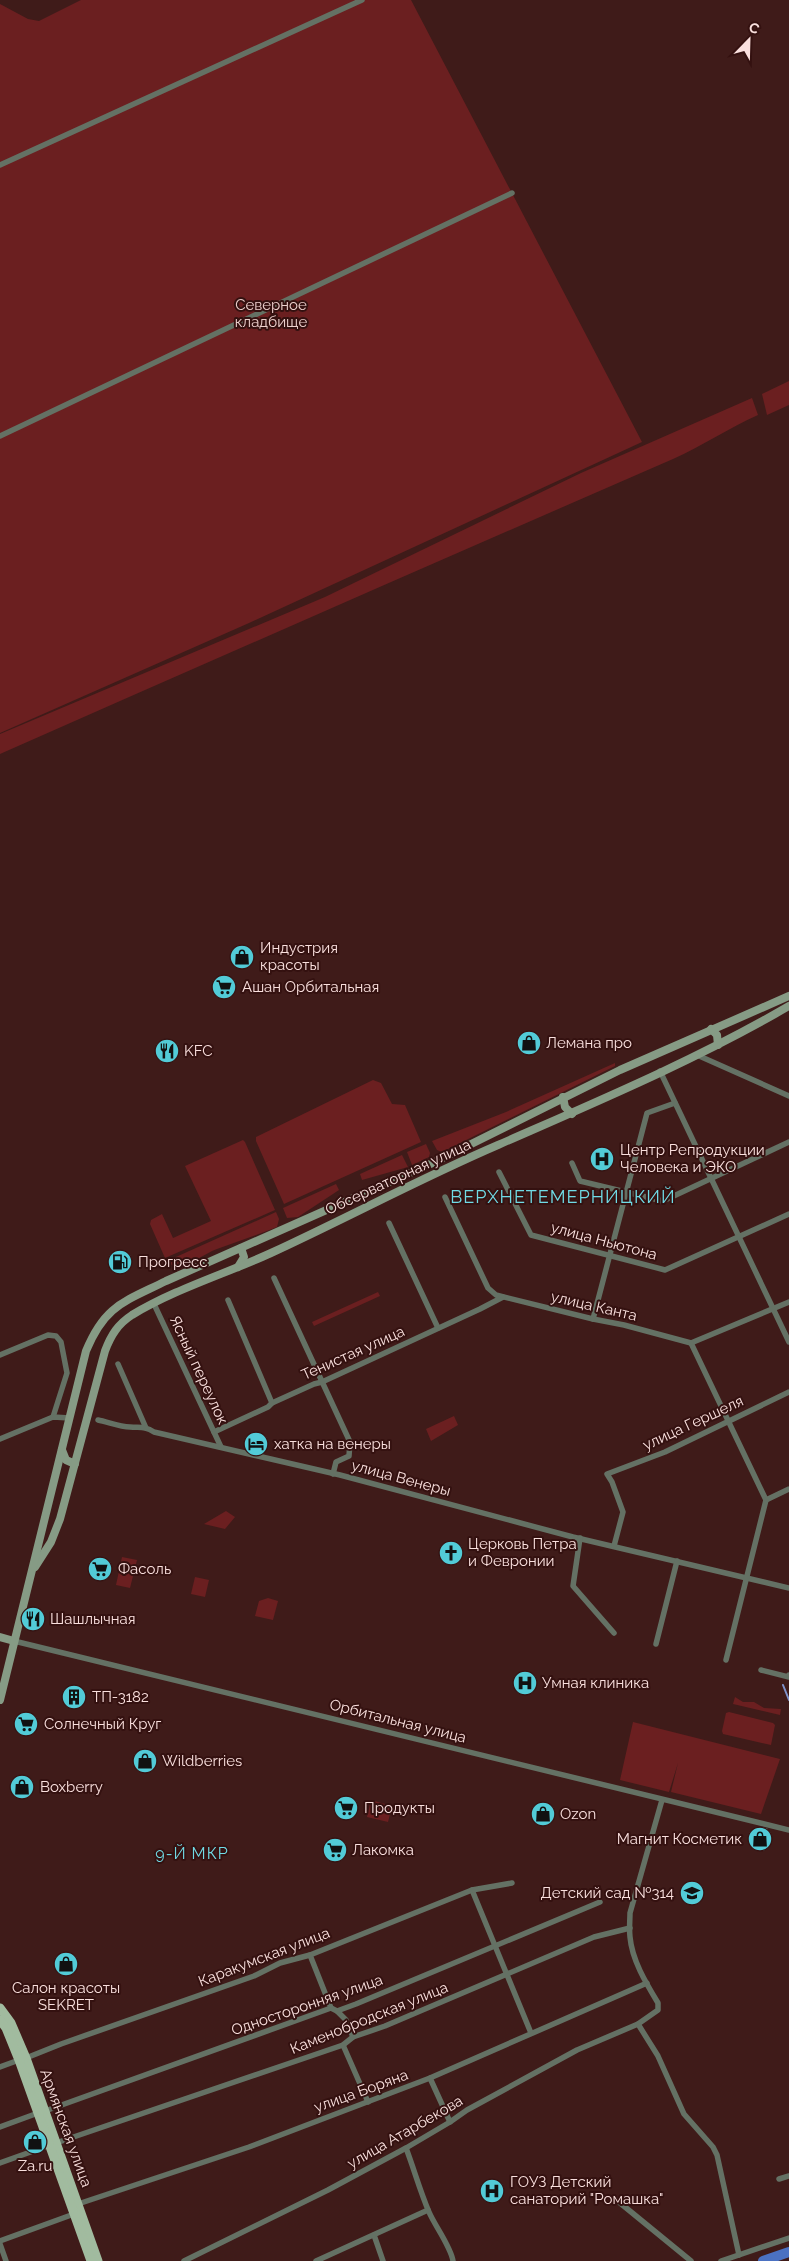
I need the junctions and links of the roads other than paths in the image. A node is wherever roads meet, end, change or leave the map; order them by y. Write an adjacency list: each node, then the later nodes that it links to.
1 (362, 0): 2 (street)
2 (0, 165)
3 (512, 193): 4 (street)
4 (0, 436)
5 (789, 996): 7 (main road, Обсерваторная улица)
6 (789, 1006): 8 (main road, Обсерваторная улица)
7 (711, 1029): 8 (main road); 12 (main road, Обсерваторная улица)
8 (718, 1045): 9 (main road, Обсерваторная улица)
9 (697, 1055): 10 (main road, Обсерваторная улица); 11 (street)
10 (660, 1071): 13 (street); 14 (main road, Обсерваторная улица)
11 (789, 1096)
12 (564, 1098): 14 (main road); 24 (main road, Обсерваторная улица)
13 (675, 1103): 18 (street); 19 (street)
14 (572, 1114): 26 (main road, Обсерваторная улица)
15 (789, 1142): 18 (street)
16 (572, 1163): 19 (street)
17 (499, 1172): 25 (street, улица Ньютона)
18 (711, 1179): 19 (street); 23 (street)
19 (625, 1192): 25 (street)
20 (445, 1197): 28 (street, улица Канта)
21 (789, 1214): 23 (street, улица Ньютона)
22 (389, 1223): 34 (street)
23 (739, 1236): 25 (street, улица Ньютона); 32 (street)
24 (241, 1248): 26 (main road); 43 (main road, Обсерваторная улица)
25 (609, 1255): 33 (street)
26 (238, 1267): 31 (main road, Обсерваторная улица)
27 (274, 1278): 39 (street)
28 (503, 1297): 33 (street, улица Канта); 34 (street, Тенистая улица)
29 (228, 1300): 41 (street)
30 (789, 1302): 32 (street)
31 (154, 1304): 47 (street, Ясный переулок); 51 (main road, Обсерваторная улица)
32 (773, 1309): 35 (street); 36 (street)
33 (593, 1319): 36 (street, улица Канта)
34 (438, 1328): 39 (street, Тенистая улица)
35 (789, 1342)
36 (691, 1344): 45 (street)
37 (0, 1355): 42 (street)
38 (118, 1364): 46 (street)
39 (322, 1382): 41 (street, Тенистая улица); 52 (street)
40 (789, 1392): 45 (street, улица Гершеля)
41 (272, 1403): 47 (street, Тенистая улица)
42 (53, 1418): 43 (street); 48 (street)
43 (70, 1418): 50 (main road, Обсерваторная улица)
44 (98, 1420): 46 (street, улица Венеры)
45 (728, 1421): 54 (street); 56 (street, улица Гершеля)
46 (146, 1428): 49 (street, улица Венеры)
47 (214, 1432): 49 (street, Ясный переулок)
48 (0, 1439)
49 (221, 1447): 52 (street, улица Венеры)
50 (62, 1450): 51 (main road); 58 (main road, Обсерваторная улица)
51 (75, 1464): 58 (main road, Обсерваторная улица)
52 (333, 1474): 55 (street, улица Венеры)
53 (789, 1489): 54 (street)
54 (766, 1500): 59 (street)
55 (580, 1538): 56 (street, улица Венеры); 61 (street)
56 (614, 1546): 57 (street, улица Венеры)
57 (677, 1562): 59 (street, улица Венеры); 64 (street)
58 (31, 1573): 63 (main road, Обсерваторная улица)
59 (746, 1578): 60 (street, улица Венеры); 65 (street)
60 (789, 1588)
61 (614, 1633)
62 (0, 1637): 63 (main road, Орбитальная улица)
63 (14, 1640): 68 (main road, Обсерваторная улица); 69 (street, Орбитальная улица)
64 (656, 1644)
65 (726, 1660)
66 (761, 1670): 67 (street)
67 (789, 1676)
68 (0, 1700)
69 (662, 1800): 70 (street, Орбитальная улица); 74 (street)
70 (789, 1830)
71 (512, 1883): 72 (street, Каракумская улица)
72 (472, 1890): 75 (street); 76 (street, Каракумская улица)
73 (600, 1902): 75 (street, Односторонняя улица)
74 (630, 1928): 77 (street, Каменобродская улица); 78 (street)
75 (497, 1946): 77 (street); 80 (street, Односторонняя улица)
76 (310, 1955): 80 (street); 87 (street, Каракумская улица)
77 (508, 1975): 84 (street); 85 (street, Каменобродская улица)
78 (647, 1983): 82 (street, улица Атарбекова); 84 (street, улица Боряна)
79 (0, 2008): 87 (main road, Армянская улица)
80 (334, 2009): 85 (street); 91 (street, Односторонняя улица)
81 (0, 2020): 83 (main road, Армянская улица)
82 (638, 2024): 92 (street, улица Атарбекова); 106 (street)
83 (3, 2029): 87 (main road, Армянская улица)
84 (531, 2033): 89 (street, улица Боряна)
85 (353, 2037): 86 (street, Каменобродская улица)
86 (343, 2045): 90 (street); 94 (street, Каменобродская улица)
87 (23, 2059): 88 (street, Каракумская улица); 91 (main road, Армянская улица)
88 (0, 2067)
89 (430, 2078): 90 (street, улица Боряна); 92 (street)
90 (368, 2102): 100 (street, улица Боряна)
91 (42, 2112): 93 (street, Односторонняя улица); 94 (main road, Армянская улица)
92 (450, 2122): 95 (street, улица Атарбекова)
93 (0, 2126)
94 (53, 2144): 96 (street, Каменобродская улица); 100 (main road, Армянская улица); 102 (main road, Армянская улица)
95 (406, 2148): 101 (street); 110 (street, улица Атарбекова)
96 (0, 2163)
97 (789, 2176): 98 (street)
98 (779, 2179)
99 (614, 2198): 114 (street)
100 (78, 2204): 109 (main road, Армянская улица)
101 (428, 2210): 103 (street); 113 (street)
102 (74, 2214): 105 (street); 108 (main road, Армянская улица)
103 (374, 2235): 111 (street); 112 (street)
104 (789, 2238): 106 (street)
105 (0, 2243): 107 (street)
106 (739, 2255): 115 (street)
107 (6, 2261)
108 (91, 2261)
109 (98, 2261)
110 (184, 2261)
111 (316, 2261)
112 (383, 2261)
113 (453, 2261)
114 (691, 2261)
115 (721, 2261)

